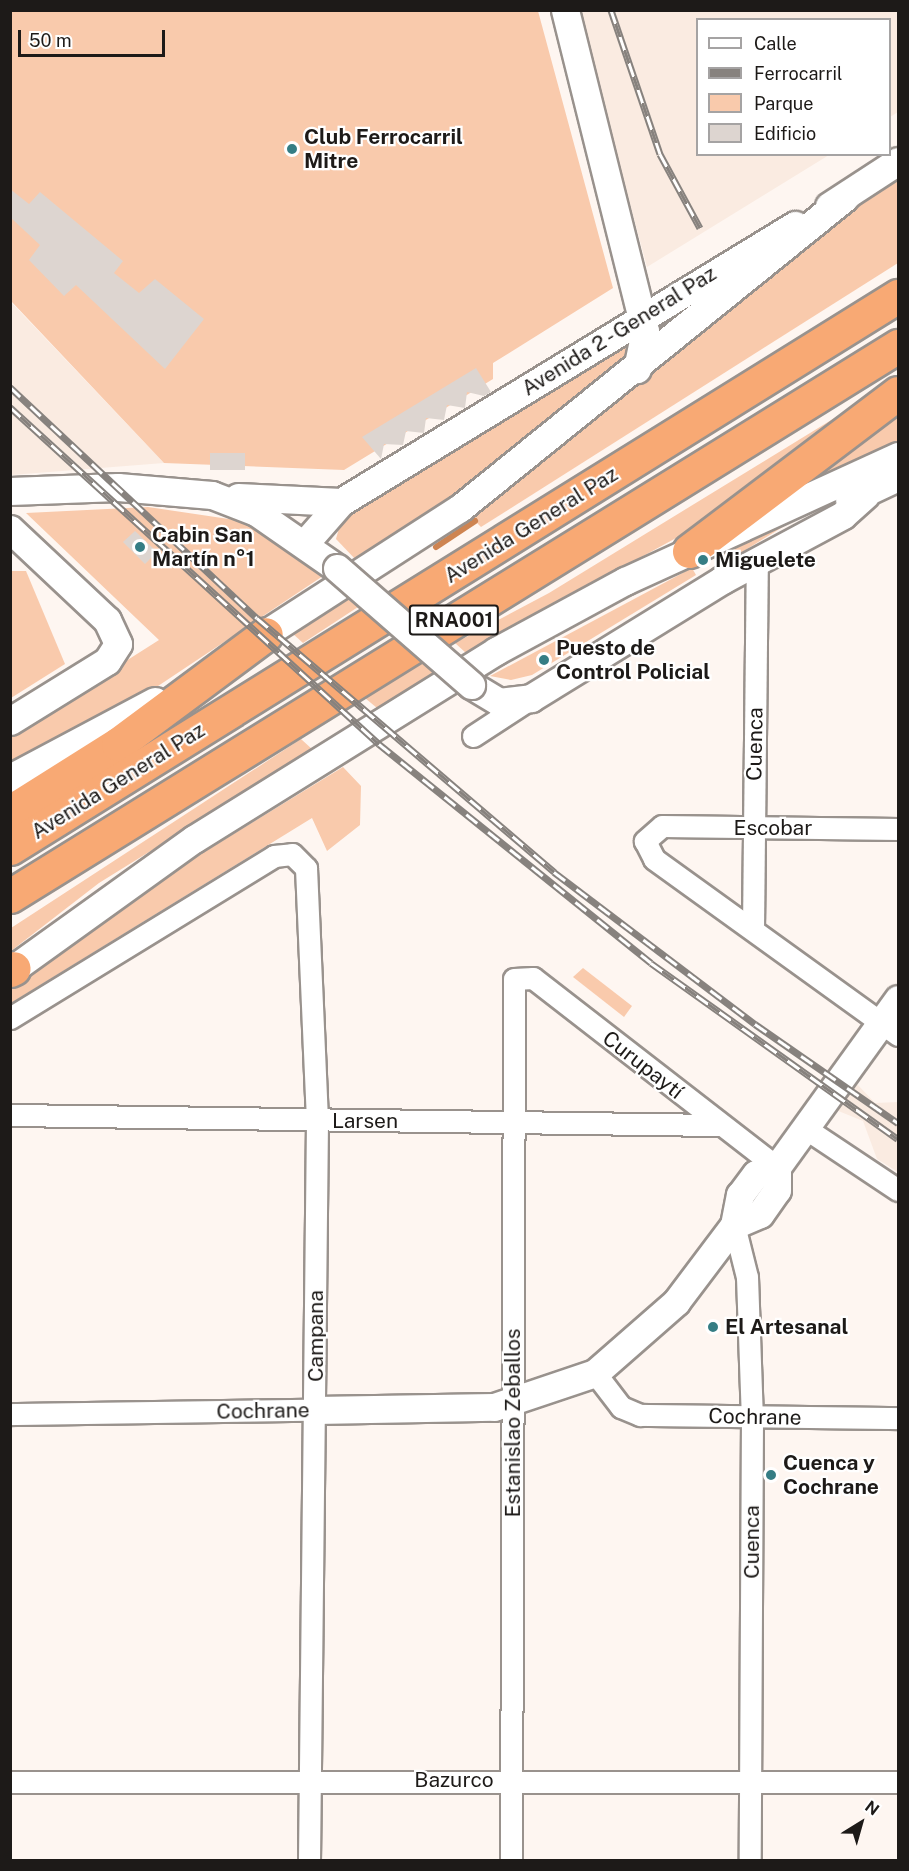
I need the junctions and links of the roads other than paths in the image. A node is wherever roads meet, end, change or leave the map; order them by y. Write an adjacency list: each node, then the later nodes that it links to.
1 (566, 10): 4 (street)
2 (898, 161): 3 (street, Avenida 2 - General Paz)
3 (845, 197): 5 (street, Avenida 2 - General Paz); 9 (street)
4 (621, 227): 5 (street); 7 (street)
5 (682, 291): 7 (street, Avenida 2 - General Paz)
6 (898, 296): 30 (highway, Avenida General Paz / RNA001)
7 (642, 318): 9 (street); 17 (street, Avenida 2 - General Paz)
8 (898, 346): 31 (highway, Avenida General Paz / RNA001)
9 (637, 369): 22 (street)
10 (898, 393): 20 (highway)
11 (898, 456): 20 (street)
12 (898, 477): 15 (street)
13 (10, 491): 14 (street)
14 (212, 495): 17 (street); 19 (street)
15 (865, 495): 16 (street); 21 (street)
16 (898, 497)
17 (341, 502): 19 (street, Avenida 2 - General Paz)
18 (10, 529): 24 (street)
19 (306, 543): 23 (street, bridge)
20 (689, 551): 33 (street)
21 (757, 560): 23 (street); 28 (street, Cuenca)
22 (266, 634): 26 (street); 27 (highway)
23 (531, 698): 25 (street)
24 (10, 721)
25 (473, 736)
26 (10, 778)
27 (10, 812)
28 (754, 828): 29 (street, Escobar); 32 (street, Cuenca); 32 (street, Escobar)
29 (898, 829)
30 (10, 848)
31 (10, 896)
32 (753, 928): 37 (street)
33 (12, 970)
34 (511, 985): 40 (street, Estanislao Zeballos); 41 (street, Curupaytí)
35 (898, 999): 37 (street)
36 (10, 1018): 39 (street, Campana)
37 (889, 1029): 42 (street)
38 (10, 1115): 39 (street, Larsen)
39 (317, 1121): 40 (street, Larsen); 48 (street, Campana)
40 (510, 1123): 41 (street, Larsen); 47 (street, Estanislao Zeballos)
41 (719, 1125): 43 (street, Curupaytí)
42 (805, 1128): 43 (street); 44 (street)
43 (777, 1167): 45 (street)
44 (898, 1190)
45 (734, 1225): 46 (street); 50 (street, Cuenca)
46 (595, 1373): 47 (street, Cochrane); 50 (street, Cochrane)
47 (515, 1402): 48 (street, Cochrane); 53 (street, Estanislao Zeballos)
48 (315, 1410): 49 (street, Cochrane); 52 (street, Campana)
49 (10, 1414)
50 (752, 1418): 51 (street, Cochrane); 55 (street, Cuenca)
51 (898, 1418)
52 (310, 1779): 53 (street, Bazurco); 54 (street, Bazurco); 57 (street, Campana)
53 (511, 1780): 55 (street, Bazurco); 58 (street, Estanislao Zeballos)
54 (10, 1782)
55 (750, 1782): 56 (street, Bazurco); 59 (street, Cuenca)
56 (898, 1782)
57 (309, 1860)
58 (511, 1860)
59 (750, 1860)

